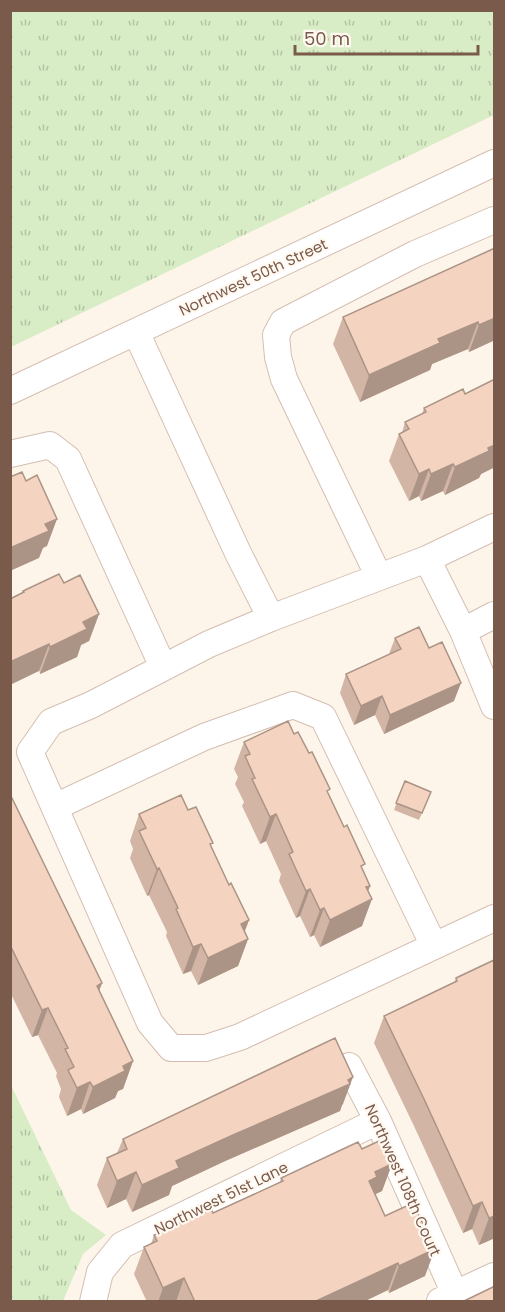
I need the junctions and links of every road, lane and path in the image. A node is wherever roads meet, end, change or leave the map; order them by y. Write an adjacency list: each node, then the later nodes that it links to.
1 (495, 163): 3 (street, Northwest 50th Street)
2 (495, 220): 8 (street)
3 (136, 332): 4 (street, Northwest 50th Street); 10 (street)
4 (10, 391)
5 (10, 453): 12 (street)
6 (495, 527): 7 (street)
7 (427, 559): 8 (street); 11 (street)
8 (379, 577): 10 (street)
9 (495, 615): 11 (street)
10 (271, 618): 12 (street)
11 (463, 631): 13 (street)
12 (163, 668): 14 (street)
13 (495, 706)
14 (20, 753): 15 (street)
15 (55, 807): 17 (street); 17 (street)
16 (495, 918): 17 (street)
17 (434, 946)
18 (349, 1066): 19 (street, Northwest 108th Court)
19 (378, 1121): 21 (street, Northwest 108th Court); 22 (street, Northwest 51st Lane)
20 (495, 1276): 21 (street)
21 (447, 1298)
22 (93, 1302)

